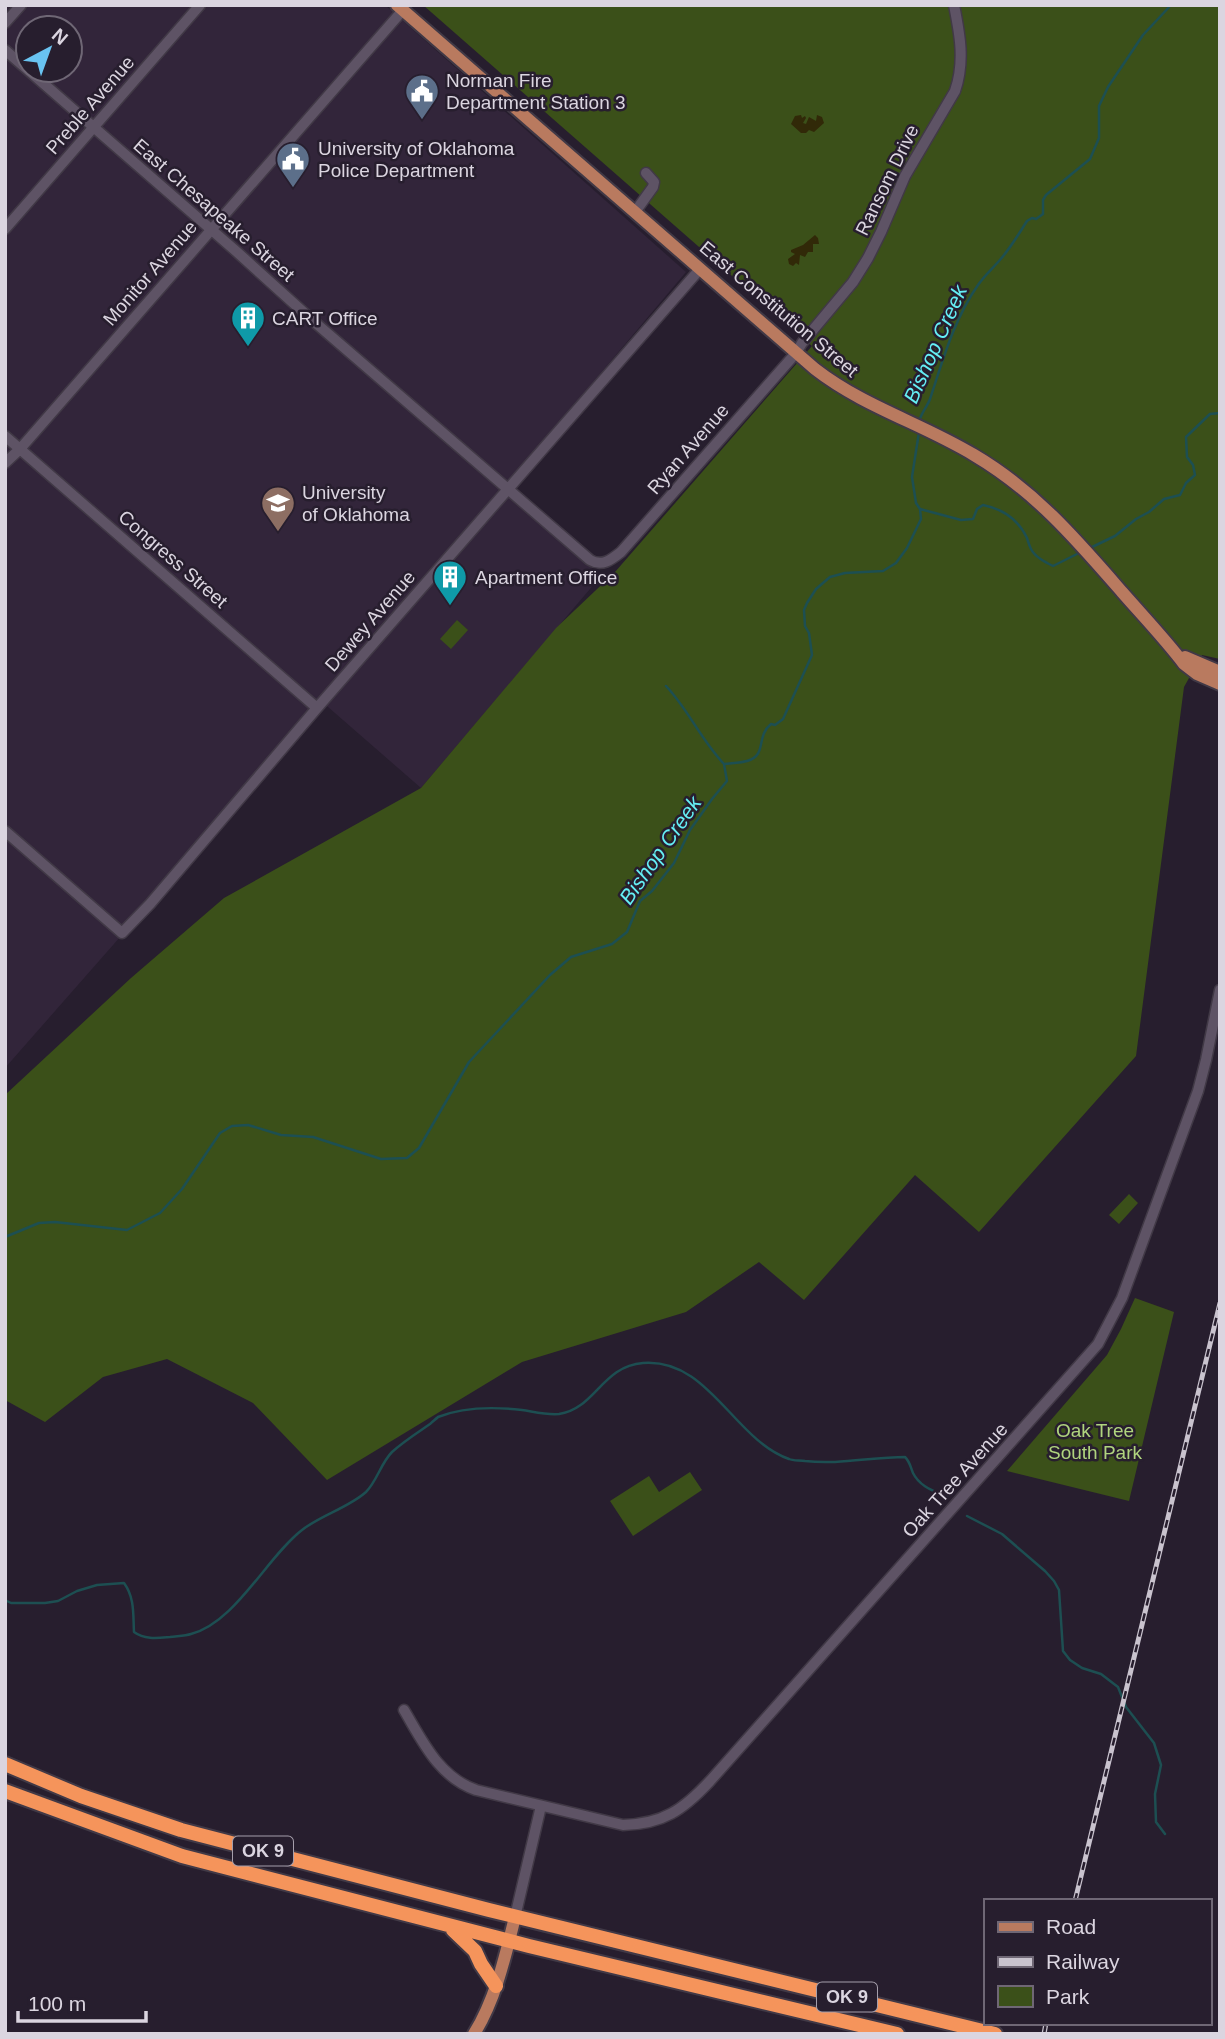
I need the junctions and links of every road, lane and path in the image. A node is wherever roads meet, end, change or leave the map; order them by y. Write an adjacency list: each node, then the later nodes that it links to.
1 (21, 5): 5 (street)
2 (200, 5): 7 (street, Preble Avenue)
3 (954, 5): 13 (street, Ransom Drive)
4 (400, 8): 9 (main road, East Constitution Street); 11 (street, Monitor Avenue)
5 (5, 23)
6 (44, 84): 7 (street, East Chesapeake Street)
7 (94, 127): 10 (street, Preble Avenue); 11 (street, East Chesapeake Street)
8 (646, 173): 9 (street)
9 (635, 212): 12 (main road, East Constitution Street)
10 (5, 229)
11 (212, 229): 15 (street, Monitor Avenue); 17 (street, East Chesapeake Street)
12 (700, 269): 13 (main road, East Constitution Street); 17 (street, Dewey Avenue)
13 (796, 352): 18 (street, Ryan Avenue); 19 (main road, East Constitution Street)
14 (5, 436): 15 (street, Congress Street)
15 (20, 449): 16 (street, Monitor Avenue); 22 (street, Congress Street)
16 (5, 463)
17 (509, 489): 18 (street, East Chesapeake Street); 22 (street, Dewey Avenue)
18 (601, 564)
19 (1175, 652): 20 (main road, East Constitution Street); 21 (main road, East Constitution Street)
20 (1220, 672)
21 (1220, 684)
22 (317, 708): 23 (street, Dewey Avenue)
23 (5, 831)
24 (1220, 990): 28 (street, Oak Tree Avenue)
25 (404, 1710): 28 (street, Oak Tree Avenue)
26 (5, 1764): 29 (highway, OK 9)
27 (5, 1791): 30 (highway, OK 9)
28 (541, 1805): 29 (street)
29 (515, 1917): 31 (main road); 35 (highway, OK 9)
30 (449, 1926): 31 (highway, OK 9); 32 (highway)
31 (509, 1941): 32 (main road); 34 (highway, OK 9)
32 (496, 1986): 33 (main road)
33 (474, 2034)
34 (897, 2034)
35 (995, 2034)

